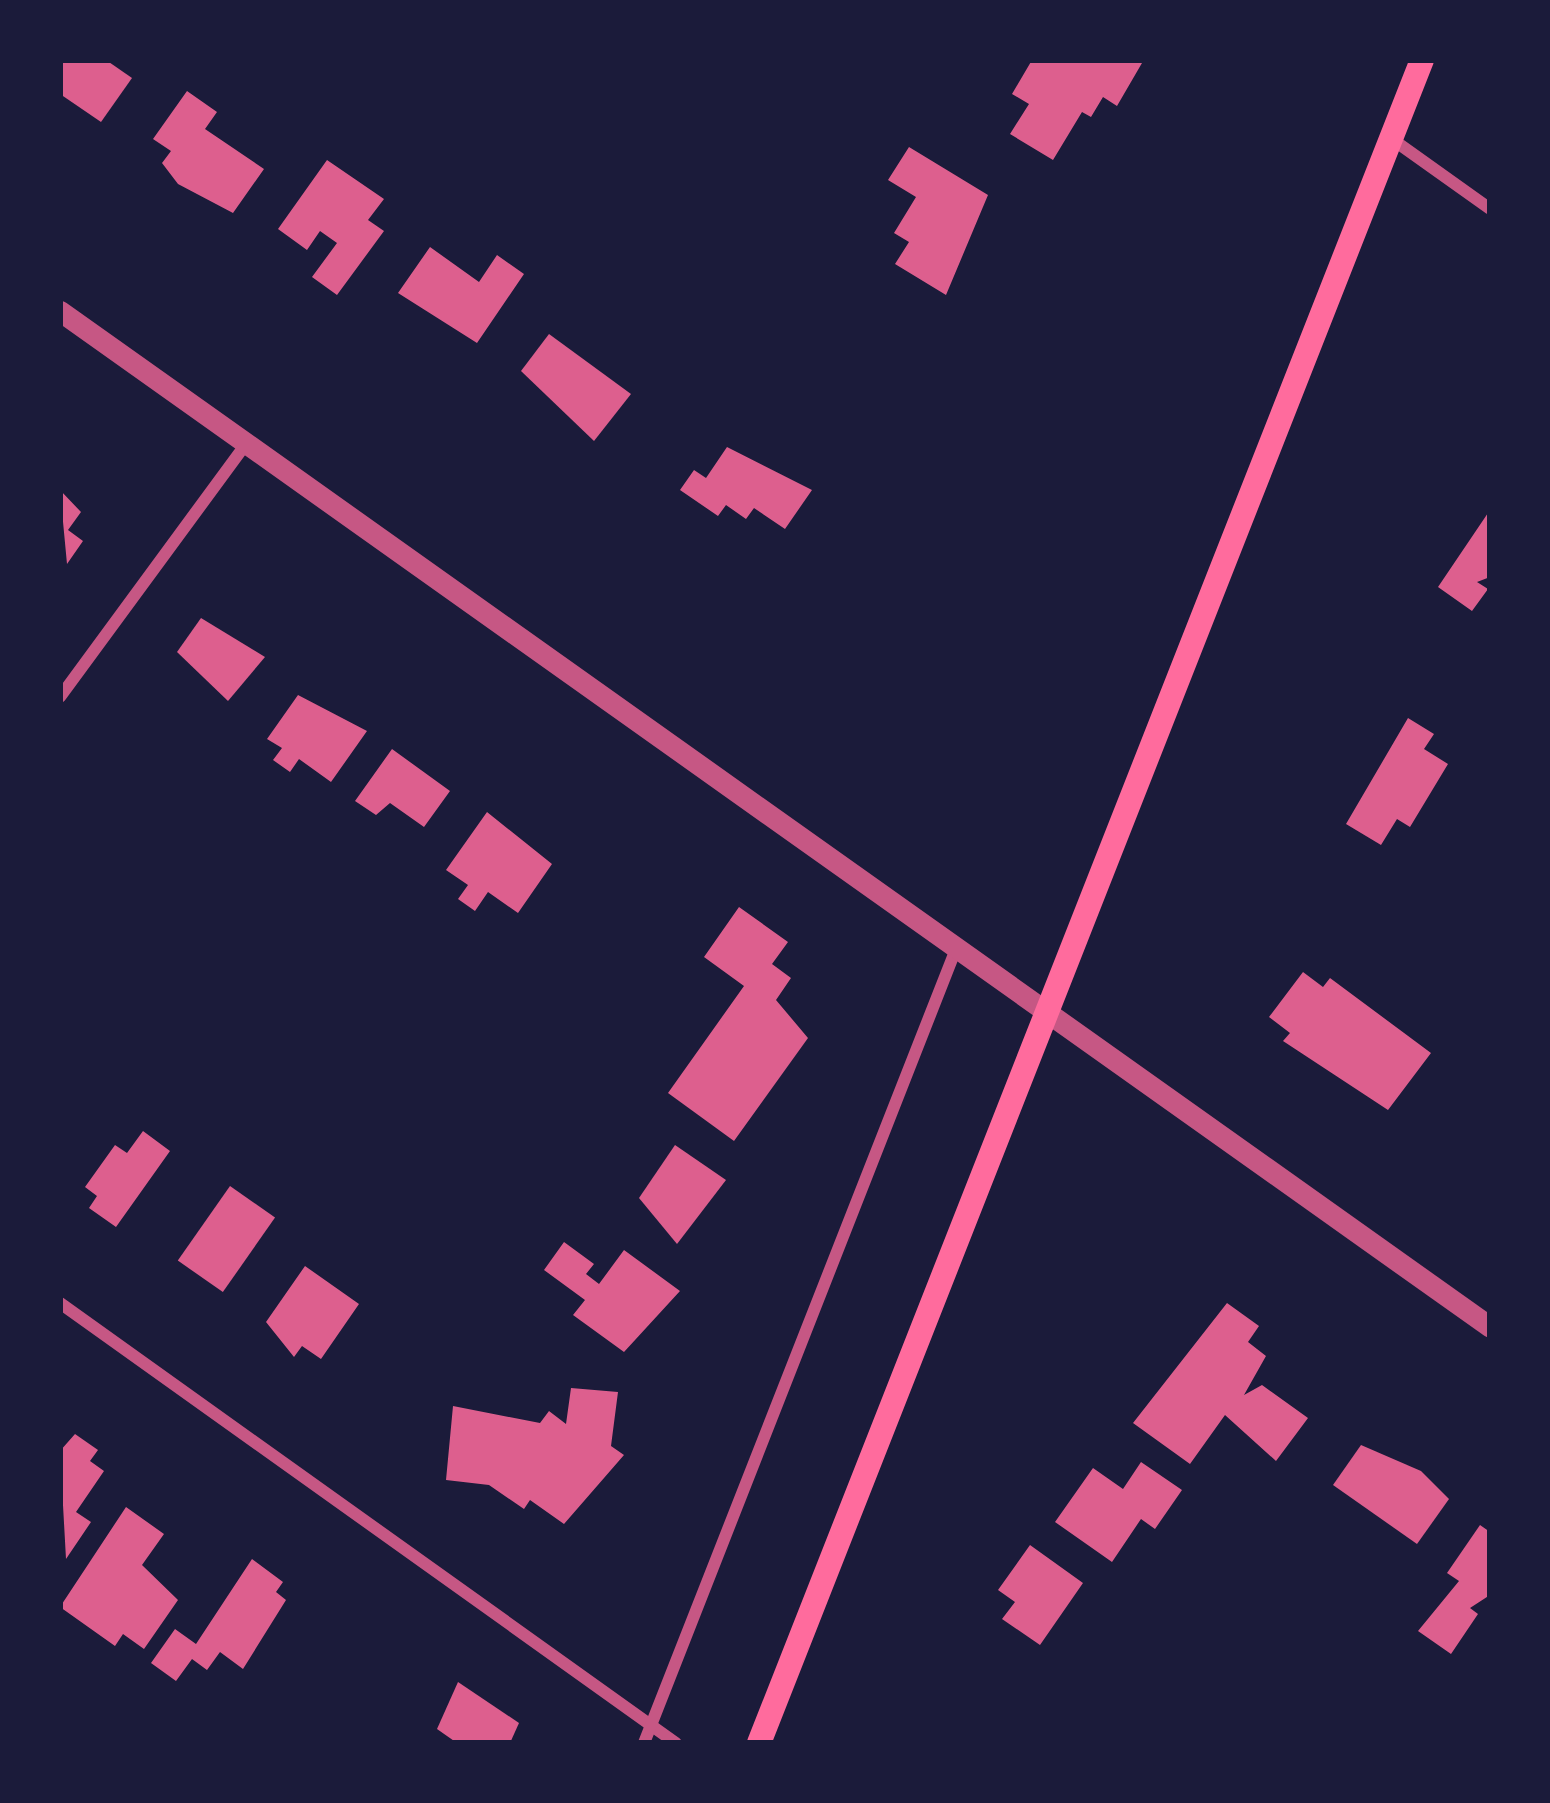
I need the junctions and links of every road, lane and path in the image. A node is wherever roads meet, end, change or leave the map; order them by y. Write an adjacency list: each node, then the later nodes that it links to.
1 (1422, 60): 2 (main road)
2 (1392, 139): 3 (street); 8 (main road)
3 (1490, 209)
4 (60, 311): 5 (street)
5 (247, 444): 6 (street); 7 (street)
6 (60, 697)
7 (956, 949): 8 (street); 11 (street)
8 (1051, 1016): 10 (street); 14 (main road)
9 (60, 1303): 11 (street)
10 (1490, 1328)
11 (651, 1725): 12 (street); 13 (street)
12 (644, 1743)
13 (676, 1743)
14 (759, 1743)

